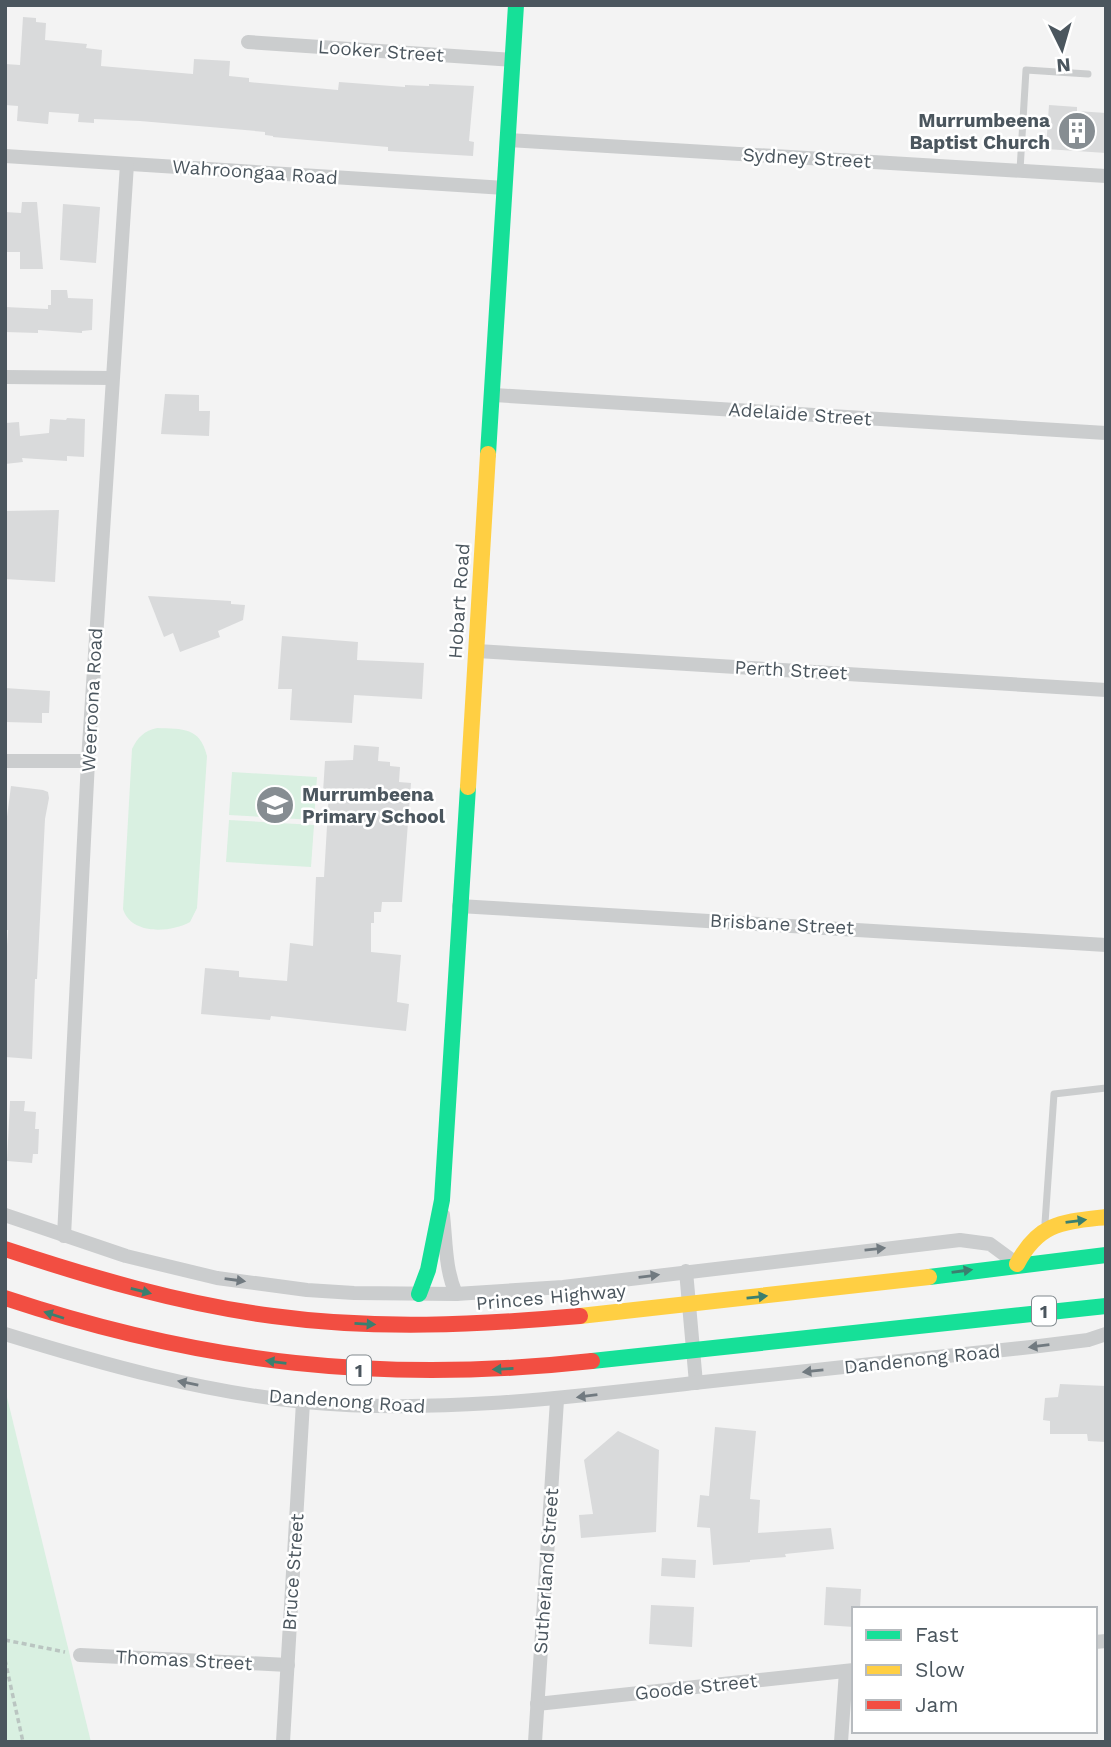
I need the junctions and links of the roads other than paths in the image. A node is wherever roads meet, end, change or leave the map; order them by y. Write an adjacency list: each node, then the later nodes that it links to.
1 (516, 5): 3 (main road, Hobart Road)
2 (248, 42): 3 (street, Looker Street)
3 (513, 60): 5 (main road, Hobart Road)
4 (1088, 74): 8 (lane)
5 (508, 140): 8 (street, Sydney Street); 10 (main road, Hobart Road)
6 (5, 156): 7 (street, Wahroongaa Road)
7 (127, 164): 10 (street, Wahroongaa Road); 12 (street, Weeroona Road)
8 (1020, 171): 9 (street, Sydney Street)
9 (1106, 176)
10 (505, 188): 13 (main road, Hobart Road)
11 (5, 377): 12 (street)
12 (112, 378): 18 (street, Weeroona Road)
13 (494, 395): 14 (street, Adelaide Street); 15 (main road, Hobart Road)
14 (1106, 433)
15 (477, 651): 16 (street, Perth Street); 19 (main road, Hobart Road)
16 (1106, 690)
17 (5, 761): 18 (street)
18 (88, 761): 26 (street, Weeroona Road)
19 (459, 906): 20 (street, Brisbane Street); 22 (main road, Hobart Road)
20 (1106, 945)
21 (1106, 1088): 25 (lane)
22 (442, 1200): 31 (main road, Hobart Road); 32 (street, Hobart Road)
23 (5, 1214): 26 (street)
24 (1106, 1217): 25 (main road, one-way to 24)
25 (1045, 1227): 29 (main road)
26 (64, 1236): 31 (street, one-way to 31)
27 (5, 1250): 34 (main road, Princes Highway, one-way to 34)
28 (1106, 1255): 29 (main road, Princes Highway)
29 (1017, 1264): 30 (street, one-way to 29); 34 (main road, Princes Highway, one-way to 29)
30 (686, 1271): 32 (street, one-way to 30); 34 (street)
31 (419, 1294): 32 (street)
32 (456, 1294)
33 (5, 1298): 38 (main road, 1, one-way to 33)
34 (689, 1305): 38 (street)
35 (1106, 1306): 38 (main road, 1)
36 (5, 1334): 41 (street, Dandenong Road, one-way to 36)
37 (1106, 1334): 39 (street, Dandenong Road, one-way to 39)
38 (693, 1350): 39 (street)
39 (696, 1383): 40 (street, Dandenong Road, one-way to 40)
40 (556, 1400): 41 (street, Dandenong Road); 45 (street, Sutherland Street)
41 (303, 1402): 43 (street, Bruce Street)
42 (80, 1654): 43 (street, Thomas Street)
43 (288, 1665): 46 (street, Bruce Street)
44 (850, 1671): 45 (street, Goode Street); 48 (street)
45 (537, 1704): 47 (street, Sutherland Street)
46 (283, 1742)
47 (535, 1742)
48 (841, 1742)

